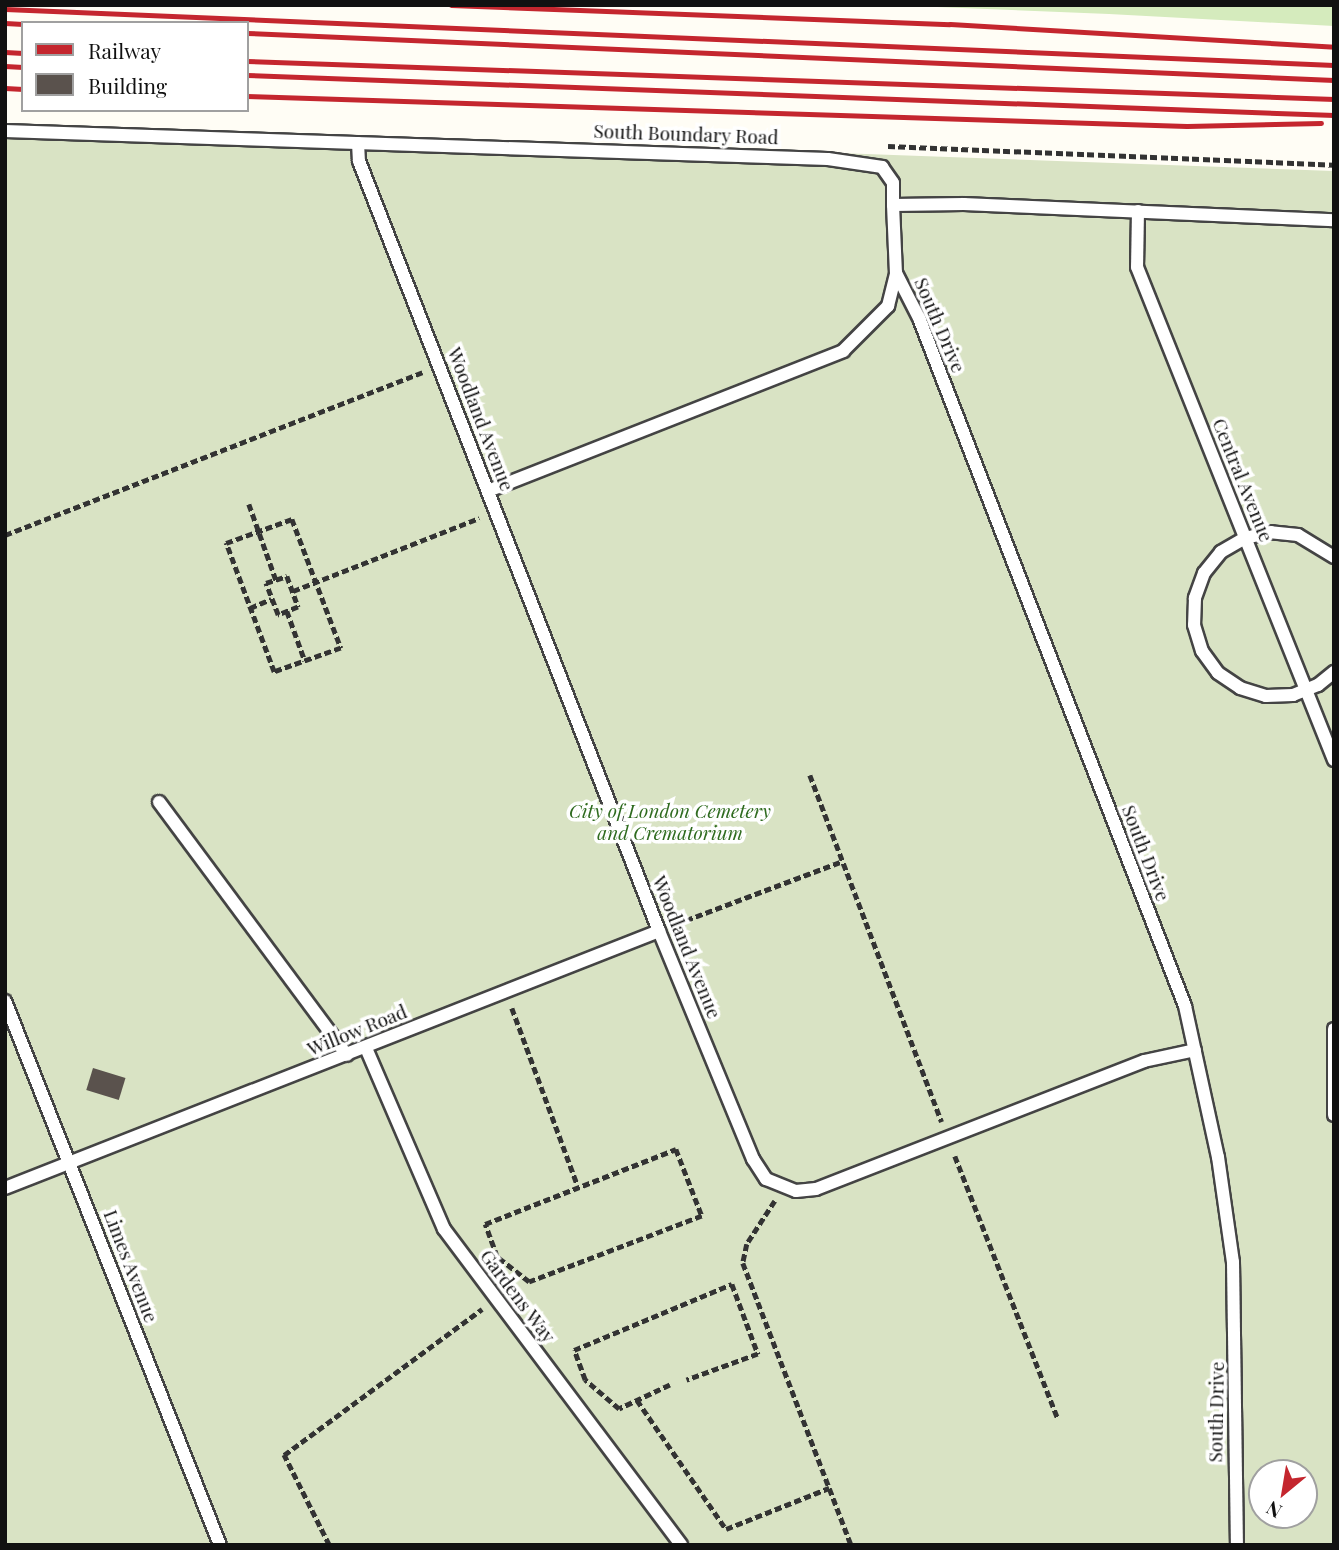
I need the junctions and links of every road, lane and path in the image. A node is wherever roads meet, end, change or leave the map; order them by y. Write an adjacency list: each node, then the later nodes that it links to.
1 (5, 131): 2 (lane, South Boundary Road)
2 (358, 143): 3 (lane, South Boundary Road); 7 (lane, Woodland Avenue)
3 (893, 205): 4 (lane); 6 (lane, South Drive)
4 (1138, 211): 5 (lane); 13 (lane, Central Avenue)
5 (1334, 220)
6 (896, 273): 8 (lane); 33 (lane, South Drive)
7 (439, 365): 8 (lane, Woodland Avenue); 12 (path)
8 (488, 491): 10 (lane, Woodland Avenue)
9 (250, 504): 11 (path)
10 (496, 512): 16 (path); 28 (lane, Woodland Avenue)
11 (258, 531): 15 (path); 16 (path); 19 (path)
12 (5, 535)
13 (1245, 538): 14 (lane); 23 (lane, Central Avenue); 23 (lane)
14 (1334, 557)
15 (276, 580): 17 (path); 18 (path)
16 (316, 582): 17 (path); 21 (path)
17 (293, 591): 20 (path)
18 (271, 599): 19 (path); 20 (path)
19 (250, 608): 21 (path)
20 (287, 611): 21 (path)
21 (304, 662)
22 (1334, 672): 23 (lane)
23 (1306, 689): 24 (lane, Central Avenue)
24 (1334, 760)
25 (810, 775): 27 (path)
26 (159, 802): 34 (lane)
27 (842, 861): 28 (path); 36 (path)
28 (659, 931): 29 (lane, Willow Road); 40 (lane, Woodland Avenue)
29 (506, 991): 32 (lane, Willow Road); 38 (path)
30 (5, 1001): 37 (lane, Limes Avenue)
31 (1334, 1029): 35 (lane)
32 (366, 1048): 34 (lane, Willow Road); 41 (lane, Gardens Way)
33 (1195, 1050): 36 (lane); 51 (lane, South Drive)
34 (347, 1055): 37 (lane, Willow Road)
35 (1334, 1115)
36 (947, 1136): 40 (lane); 45 (path)
37 (70, 1165): 39 (lane, Willow Road); 47 (lane, Limes Avenue)
38 (577, 1184): 38 (path)
39 (5, 1188)
40 (783, 1188): 46 (path)
41 (496, 1299): 48 (path); 49 (lane, Gardens Way)
42 (687, 1380): 44 (path)
43 (670, 1385): 44 (path)
44 (637, 1401): 46 (path)
45 (1058, 1419)
46 (829, 1488): 50 (path)
47 (220, 1545)
48 (329, 1545)
49 (681, 1545)
50 (851, 1545)
51 (1237, 1545)

